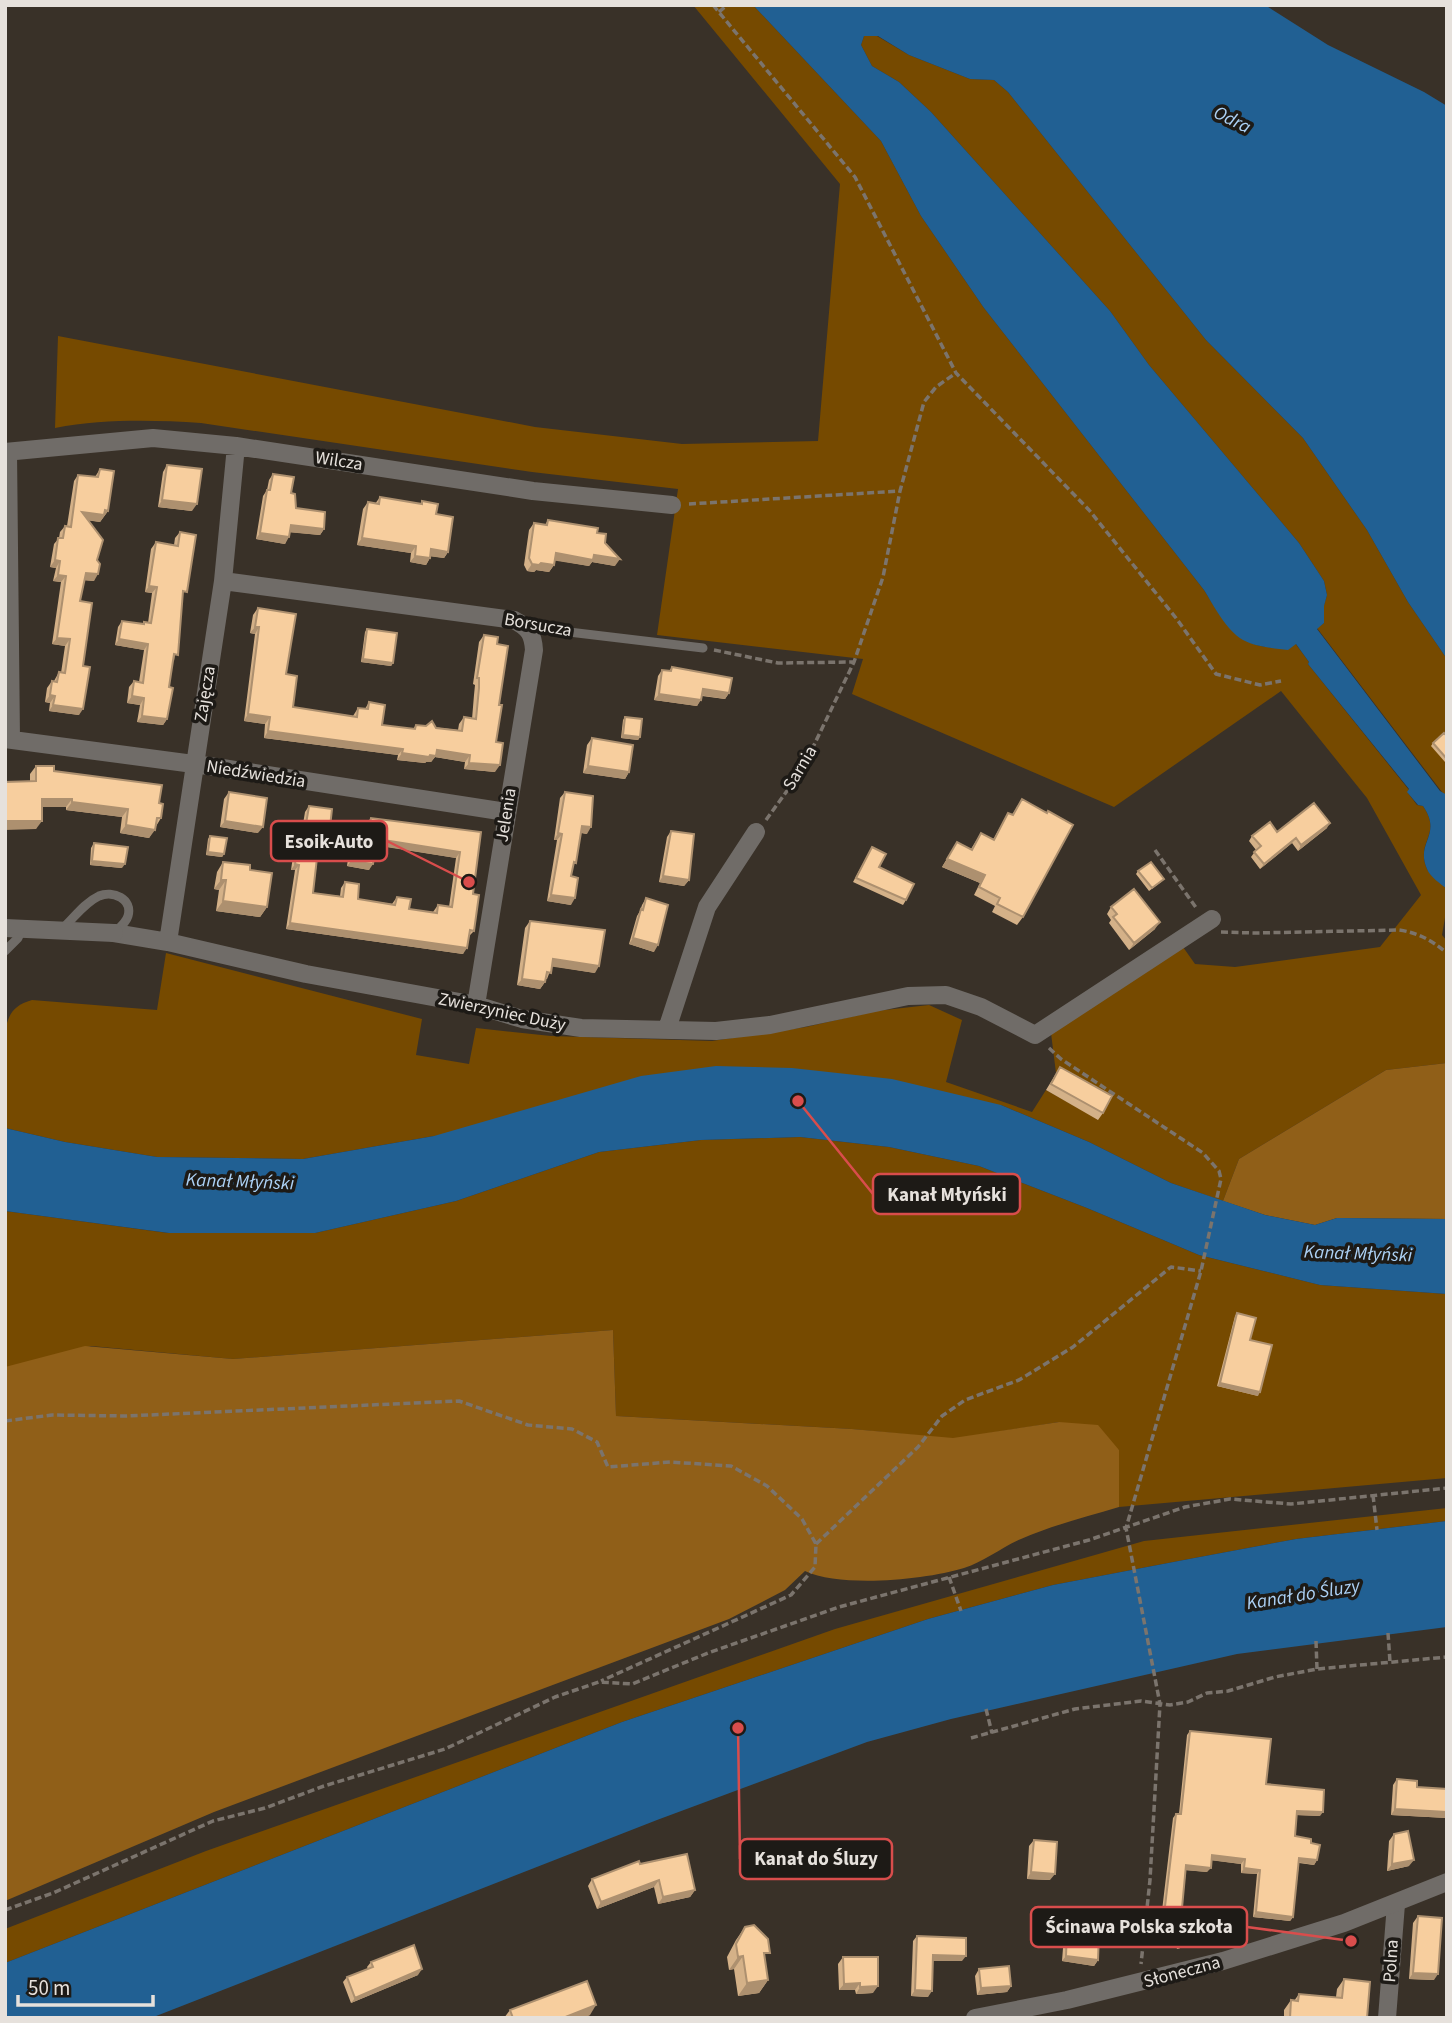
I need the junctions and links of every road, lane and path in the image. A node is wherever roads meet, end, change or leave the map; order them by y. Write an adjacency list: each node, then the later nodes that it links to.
1 (713, 5): 3 (path)
2 (727, 5): 3 (path)
3 (719, 12): 4 (path)
4 (956, 373): 7 (path, Sarnia); 13 (path)
5 (236, 446): 6 (street, Wilcza); 8 (street, Wilcza); 9 (street, Zajęcza)
6 (7, 452): 14 (street)
7 (900, 491): 8 (path); 12 (path, Sarnia)
8 (671, 505)
9 (223, 581): 10 (street, Borsucza); 15 (street, Zajęcza)
10 (527, 627): 11 (lane, Borsucza); 16 (street, Jelenia)
11 (703, 648): 12 (path)
12 (854, 662): 17 (path, Sarnia)
13 (1281, 681)
14 (8, 739): 15 (street, Niedźwiedzia)
15 (194, 764): 16 (street, Niedźwiedzia); 23 (street, Zajęcza)
16 (506, 812): 26 (street, Jelenia)
17 (756, 832): 27 (street)
18 (1155, 850): 19 (path)
19 (1210, 920): 25 (path); 28 (street)
20 (14, 928): 21 (street, Zwierzyniec Duży); 24 (lane)
21 (62, 929): 22 (street, Zwierzyniec Duży); 22 (lane)
22 (114, 933): 23 (street, Zwierzyniec Duży)
23 (168, 942): 26 (street, Zwierzyniec Duży)
24 (5, 951)
25 (1447, 953)
26 (476, 1006): 27 (street, Zwierzyniec Duży)
27 (667, 1029): 28 (street, Zwierzyniec Duży)
28 (1035, 1035): 29 (path)
29 (1201, 1271): 33 (path); 35 (path)
30 (5, 1421): 35 (path)
31 (1447, 1488): 32 (path)
32 (1373, 1495): 33 (path); 34 (path)
33 (1126, 1528): 36 (path); 44 (path)
34 (1377, 1530)
35 (816, 1544): 43 (path)
36 (949, 1577): 37 (path); 43 (path)
37 (961, 1611)
38 (1388, 1633): 41 (path)
39 (1316, 1640): 42 (path)
40 (1447, 1657): 41 (path)
41 (1391, 1663): 42 (path)
42 (1317, 1668): 44 (path)
43 (599, 1682): 50 (path)
44 (1160, 1704): 46 (path); 51 (path)
45 (986, 1709): 46 (path)
46 (992, 1733): 47 (path)
47 (971, 1738)
48 (1447, 1882): 49 (street, Słoneczna)
49 (1396, 1903): 51 (street, Słoneczna); 53 (street, Polna)
50 (5, 1910)
51 (1139, 1984): 52 (street, Słoneczna)
52 (983, 2017)
53 (1387, 2018)

